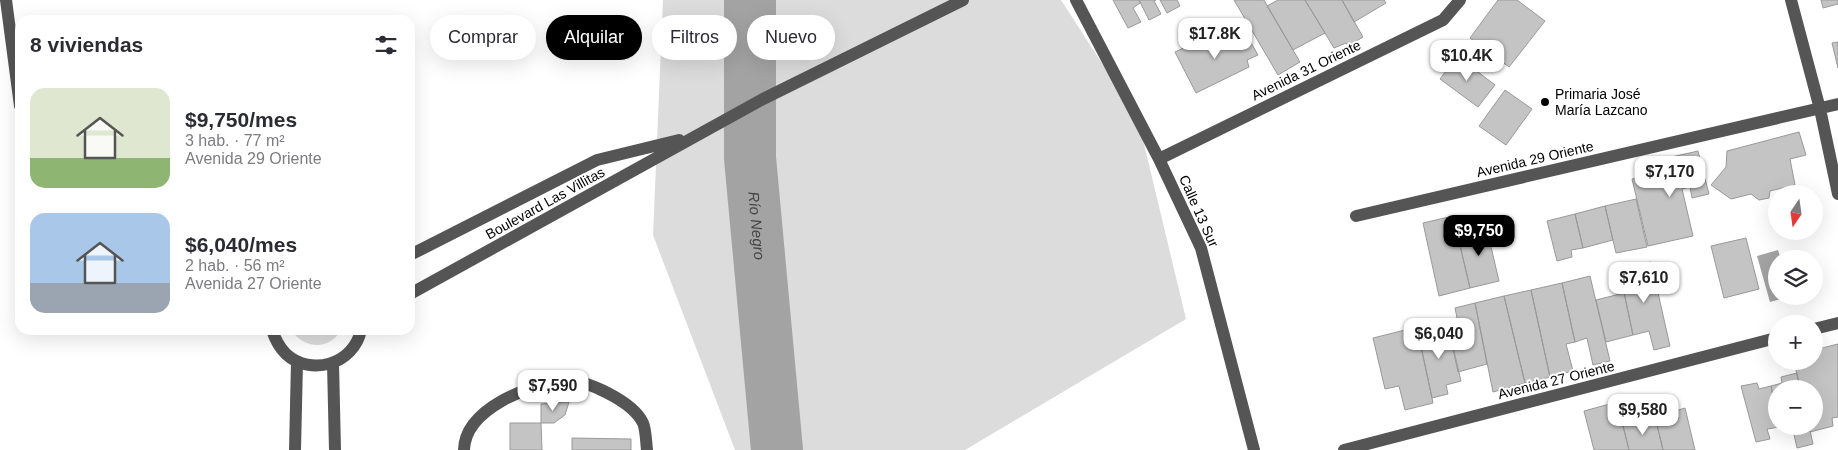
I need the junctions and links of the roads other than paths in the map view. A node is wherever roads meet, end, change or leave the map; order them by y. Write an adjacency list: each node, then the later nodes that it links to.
1 (6, 0): 6 (street)
2 (963, 0): 9 (street, Boulevard Las Villitas)
3 (1076, 0): 10 (street, Calle 13 Sur)
4 (1460, 0): 10 (street, Avenida 31 Oriente)
5 (1791, 0): 8 (street)
6 (15, 68)
7 (1838, 104): 8 (street, Avenida 29 Oriente)
8 (1820, 109): 11 (street); 12 (street, Avenida 29 Oriente)
9 (694, 137): 13 (street, Boulevard Las Villitas); 14 (street, Boulevard Las Villitas)
10 (1159, 159): 26 (street, Calle 13 Sur)
11 (1838, 194)
12 (1356, 216)
13 (415, 253)
14 (415, 291)
15 (1838, 323): 16 (street)
16 (1823, 327)
17 (274, 335): 20 (street)
18 (359, 335): 21 (street)
19 (1768, 340): 27 (street, Avenida 27 Oriente)
20 (297, 362): 21 (street); 22 (street)
21 (333, 363): 23 (street)
22 (295, 450)
23 (335, 450)
24 (464, 450): 25 (street)
25 (647, 450)
26 (1254, 450)
27 (1344, 450)

